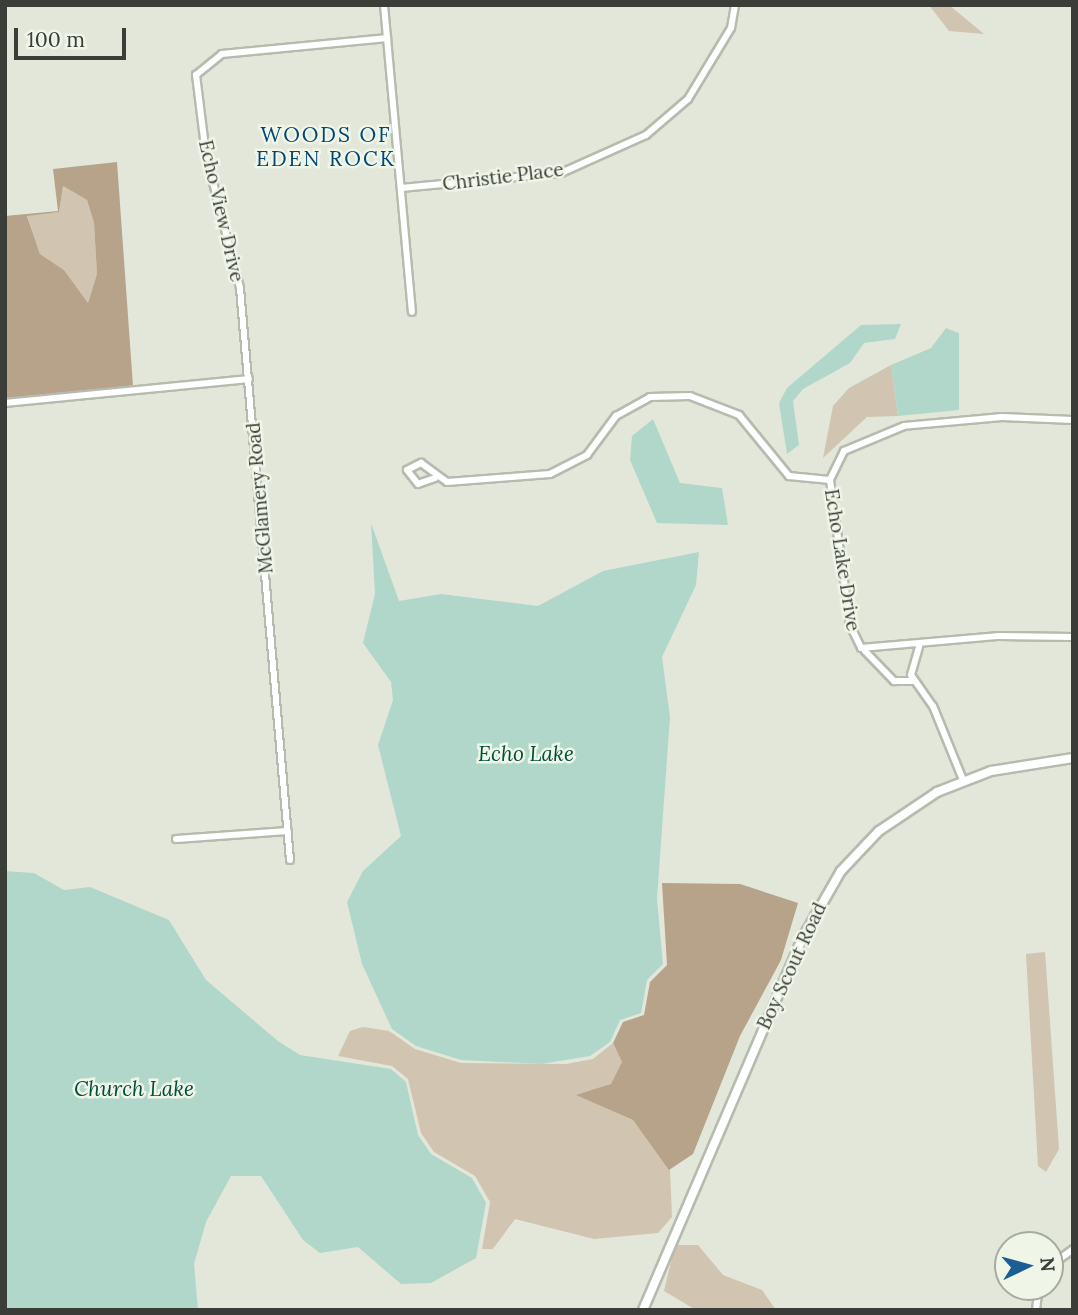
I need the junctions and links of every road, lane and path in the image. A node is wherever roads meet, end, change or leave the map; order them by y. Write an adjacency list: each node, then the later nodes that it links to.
1 (384, 5): 3 (street)
2 (735, 5): 4 (street, Christie Place)
3 (387, 38): 4 (street); 6 (street, Echo View Drive)
4 (401, 188): 5 (street)
5 (412, 312)
6 (249, 379): 7 (street); 17 (street, McGlamery Road)
7 (5, 402)
8 (1073, 420): 10 (street, Echo Lake Drive)
9 (435, 478): 9 (street); 10 (street)
10 (830, 480): 13 (street, Echo Lake Drive)
11 (1073, 637): 12 (street, Echo Lake Drive)
12 (919, 647): 13 (street, Echo Lake Drive); 14 (street)
13 (865, 651): 14 (street, Echo Lake Drive)
14 (914, 681): 16 (street)
15 (1073, 758): 16 (street, Boy Scout Road)
16 (963, 780): 20 (street, Boy Scout Road)
17 (288, 831): 18 (street); 19 (street, McGlamery Road)
18 (176, 839)
19 (290, 860)
20 (643, 1310)

